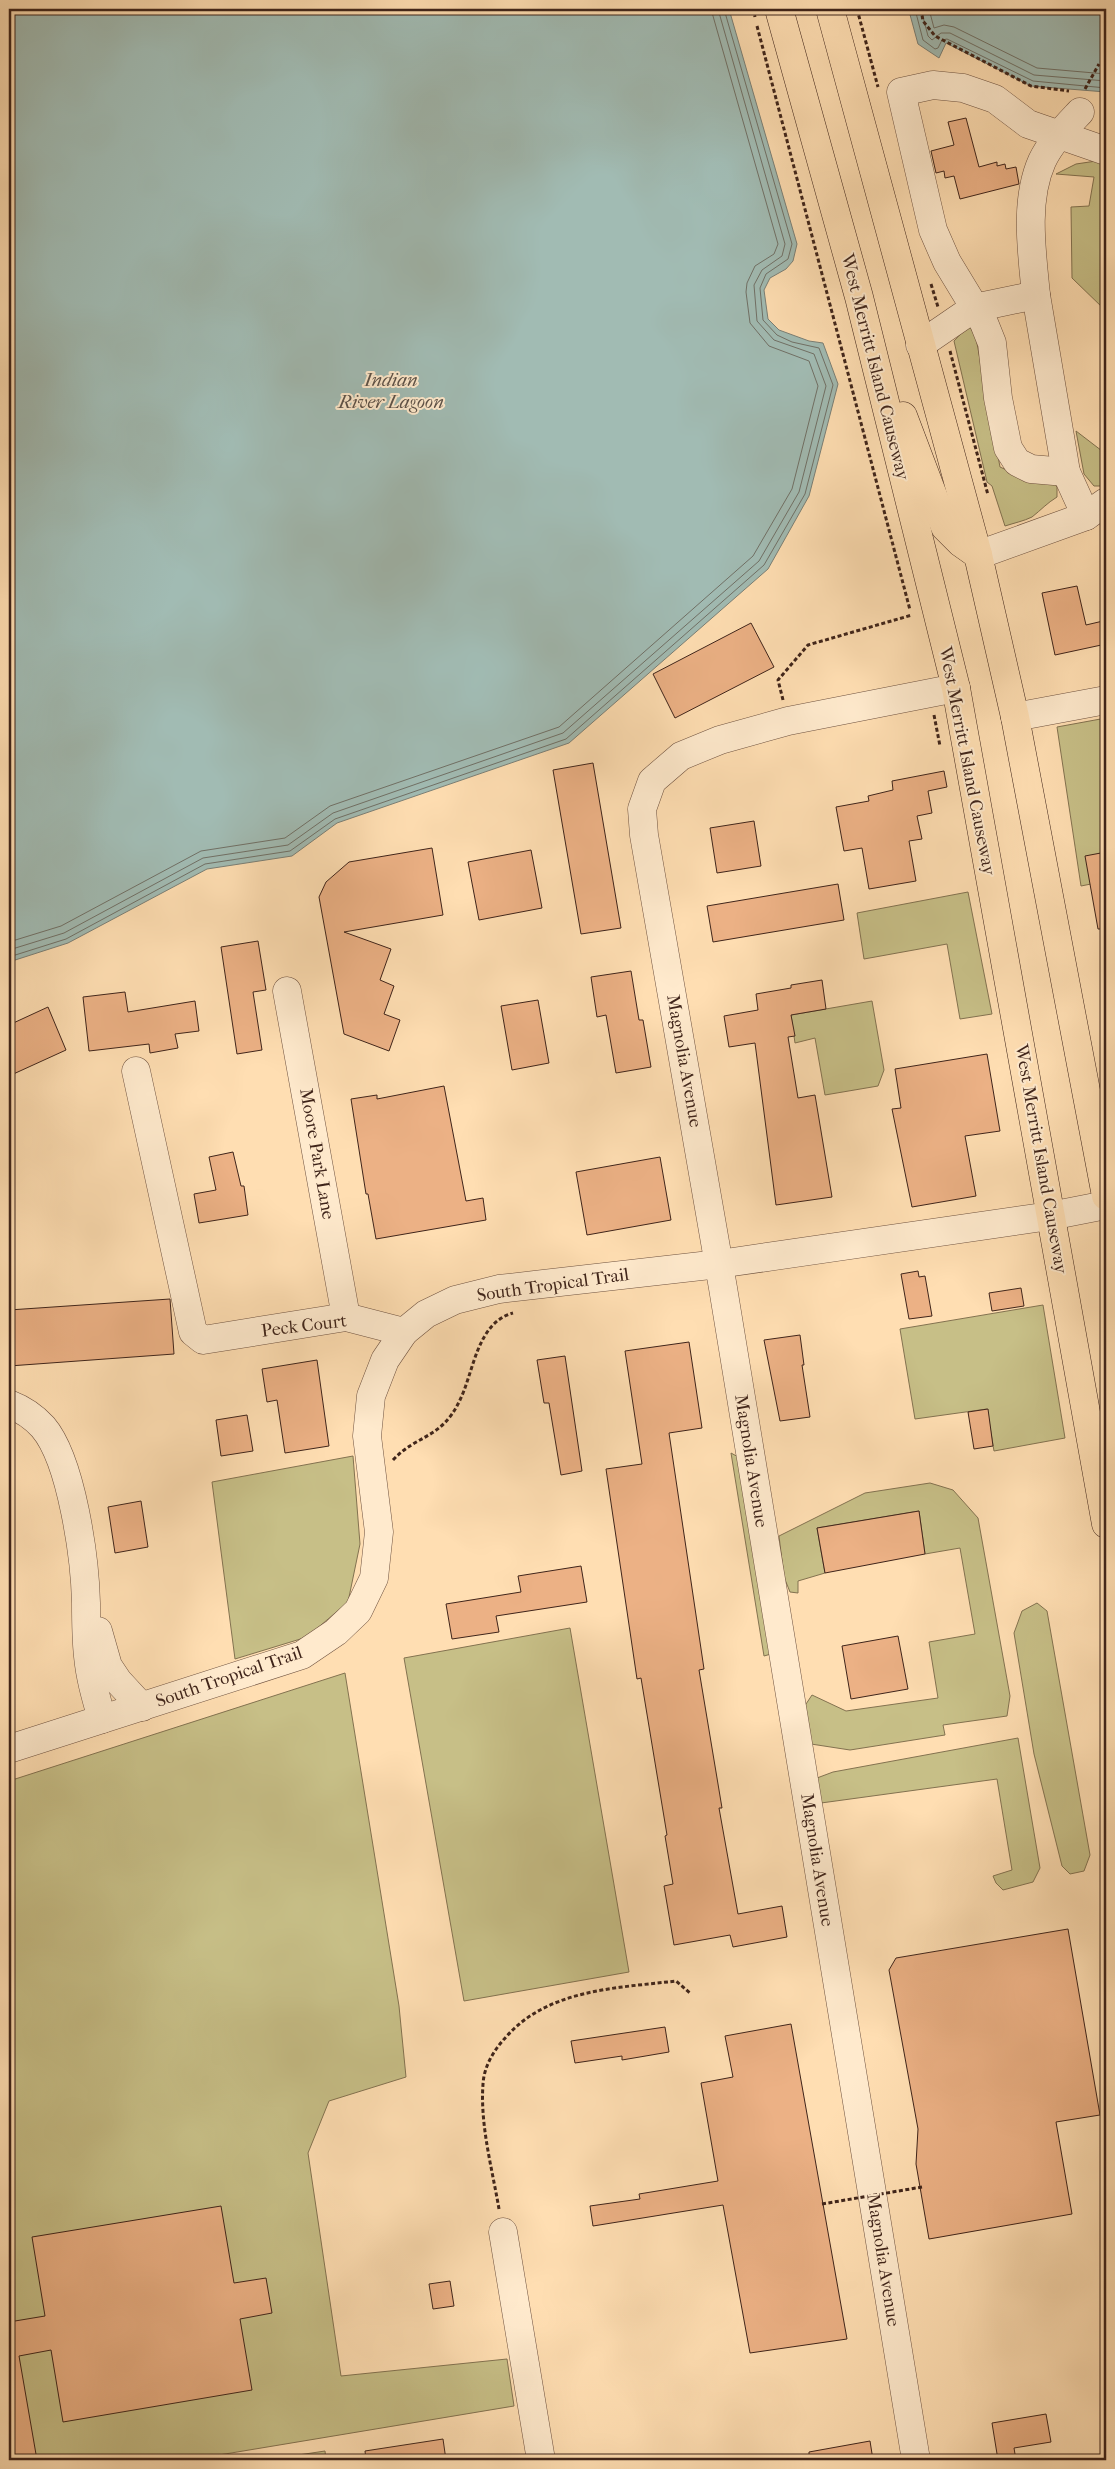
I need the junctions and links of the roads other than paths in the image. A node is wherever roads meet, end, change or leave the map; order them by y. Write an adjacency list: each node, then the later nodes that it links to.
1 (779, 9): 7 (main road, West Merritt Island Causeway)
2 (830, 9): 9 (main road)
3 (1079, 100): 4 (street)
4 (1058, 134): 5 (street); 6 (street); 8 (street)
5 (1106, 151)
6 (1036, 295): 8 (street); 10 (street)
7 (859, 298): 12 (main road); 13 (main road, West Merritt Island Causeway)
8 (974, 308): 9 (street); 10 (street)
9 (920, 345): 12 (main road)
10 (1066, 472): 11 (street)
11 (1096, 509): 12 (street)
12 (978, 555): 15 (main road)
13 (943, 690): 20 (main road, West Merritt Island Causeway); 21 (street, Magnolia Avenue)
14 (1106, 700): 15 (street)
15 (1014, 716): 18 (main road)
16 (287, 991): 22 (street, Moore Park Lane)
17 (136, 1071): 22 (street, Peck Court)
18 (1106, 1196)
19 (1106, 1205): 20 (street, South Tropical Trail)
20 (1050, 1216): 21 (street, South Tropical Trail); 25 (main road, West Merritt Island Causeway)
21 (719, 1264): 23 (street, South Tropical Trail); 32 (street, Magnolia Avenue)
22 (346, 1317): 23 (street, Peck Court)
23 (404, 1332): 27 (street, South Tropical Trail)
24 (9, 1404): 26 (street)
25 (1106, 1524)
26 (86, 1602): 27 (street); 28 (street)
27 (142, 1706): 28 (street, South Tropical Trail)
28 (102, 1719): 29 (street, South Tropical Trail)
29 (9, 1749)
30 (503, 2232): 31 (street)
31 (541, 2460)
32 (916, 2460)

